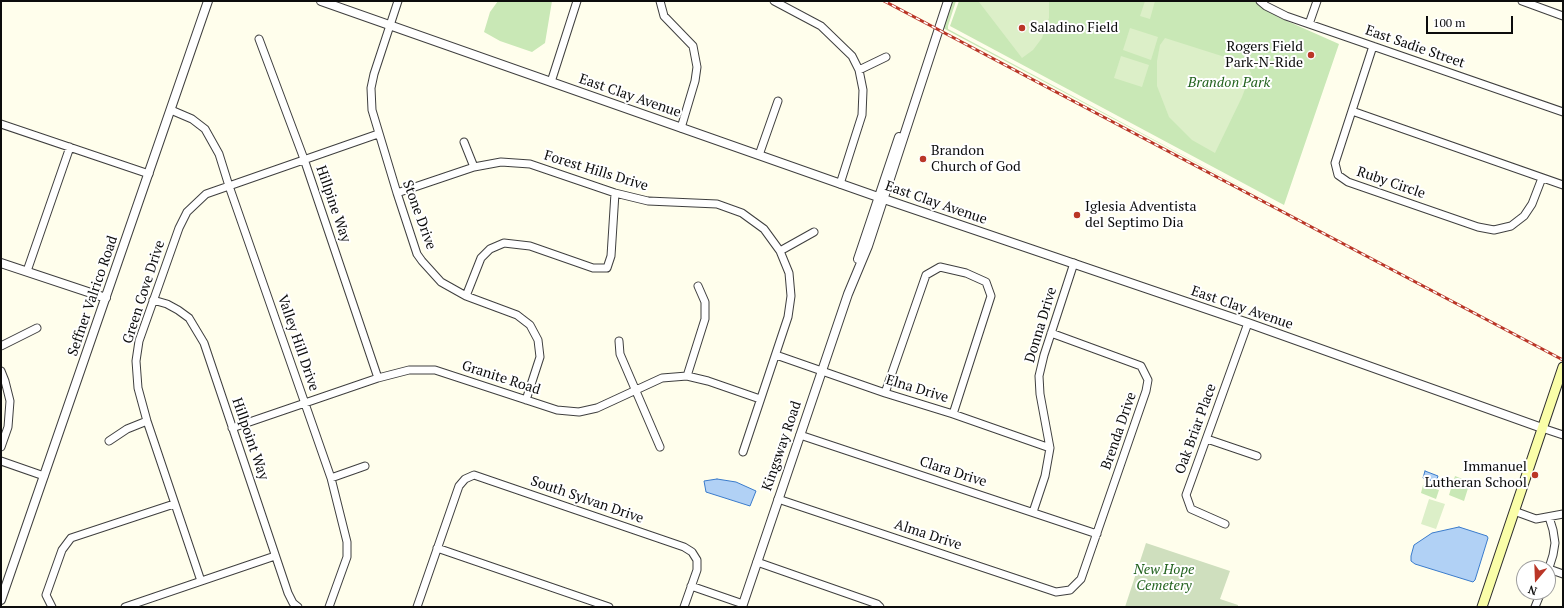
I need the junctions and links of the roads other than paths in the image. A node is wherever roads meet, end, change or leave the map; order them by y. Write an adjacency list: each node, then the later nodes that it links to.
1 (208, 1): 20 (street, Seffner Valrico Road)
2 (321, 1): 13 (street, East Clay Avenue)
3 (398, 1): 13 (street, Stone Drive)
4 (578, 1): 18 (street)
5 (660, 1): 24 (street)
6 (774, 1): 17 (street)
7 (948, 1): 38 (street, Kingsway Road)
8 (1260, 1): 12 (street, East Sadie Street)
9 (1317, 1): 12 (street)
10 (1522, 1): 11 (street)
11 (1563, 16)
12 (1309, 24): 15 (street, East Sadie Street)
13 (390, 25): 18 (street, East Clay Avenue); 25 (street, Stone Drive)
14 (259, 39): 29 (street, Hillpine Way)
15 (1373, 46): 21 (street, Ruby Circle); 22 (street, East Sadie Street)
16 (886, 58): 17 (street)
17 (859, 70): 33 (street)
18 (550, 82): 24 (street, East Clay Avenue)
19 (778, 101): 28 (street)
20 (171, 110): 31 (street, Seffner Valrico Road); 35 (street, Valley Hill Drive)
21 (1352, 111): 32 (street); 32 (street, Ruby Circle)
22 (1563, 112)
23 (1, 124): 27 (street)
24 (680, 128): 28 (street, East Clay Avenue)
25 (378, 134): 29 (street, Green Cove Drive); 37 (street, Stone Drive)
26 (464, 142): 30 (street)
27 (70, 147): 31 (street); 43 (street)
28 (760, 156): 33 (street, East Clay Avenue)
29 (304, 159): 35 (street, Green Cove Drive); 58 (street, Hillpine Way)
30 (474, 167): 36 (street, Forest Hills Drive); 37 (street, Forest Hills Drive)
31 (149, 174): 46 (street, Seffner Valrico Road)
32 (1542, 178): 34 (street)
33 (840, 184): 38 (street, East Clay Avenue)
34 (1563, 185)
35 (229, 186): 47 (street, Green Cove Drive); 63 (street, Valley Hill Drive)
36 (615, 192): 40 (street, Forest Hills Drive); 45 (street)
37 (397, 193): 45 (street, Stone Drive)
38 (880, 198): 42 (street, East Clay Avenue); 56 (street, Kingsway Road)
39 (814, 232): 40 (street)
40 (780, 251): 53 (street, Forest Hills Drive)
41 (1, 263): 43 (street)
42 (1074, 263): 48 (street, East Clay Avenue); 50 (street, Donna Drive)
43 (27, 271): 46 (street)
44 (698, 286): 57 (street)
45 (466, 296): 62 (street, Stone Drive)
46 (106, 298): 79 (street, Seffner Valrico Road)
47 (153, 300): 65 (street, Green Cove Drive); 66 (street, Hillpoint Way)
48 (1248, 323): 67 (street, East Clay Avenue); 70 (street, Oak Briar Place)
49 (37, 328): 52 (street)
50 (1051, 333): 74 (street, Donna Drive); 88 (street, Brenda Drive)
51 (619, 342): 59 (street)
52 (1, 346)
53 (776, 355): 56 (street, Elna Drive); 61 (street, Forest Hills Drive)
54 (1563, 368): 67 (main road)
55 (1, 371): 72 (street)
56 (822, 371): 60 (street, Elna Drive); 68 (street, Kingsway Road)
57 (688, 376): 59 (street, Granite Road); 61 (street, Granite Road)
58 (378, 378): 62 (street, Granite Road); 63 (street, Granite Road)
59 (636, 389): 62 (street, Granite Road); 73 (street)
60 (885, 393): 64 (street, Elna Drive); 64 (street)
61 (760, 399): 75 (street, Forest Hills Drive)
62 (526, 400)
63 (306, 403): 66 (street, Granite Road); 80 (street, Valley Hill Drive)
64 (953, 414): 74 (street, Elna Drive)
65 (147, 421): 71 (street); 82 (street, Green Cove Drive)
66 (232, 428): 90 (street, Hillpoint Way)
67 (1542, 428): 69 (street); 83 (main road)
68 (800, 435): 81 (street, Kingsway Road); 84 (street, Clara Drive)
69 (1563, 435)
70 (1207, 439): 76 (street); 87 (street, Oak Briar Place)
71 (109, 441)
72 (1, 447)
73 (660, 447)
74 (1050, 448): 84 (street, Donna Drive)
75 (743, 452)
76 (1257, 456)
77 (1, 461): 79 (street)
78 (365, 466): 80 (street)
79 (44, 476): 96 (street, Seffner Valrico Road)
80 (331, 478): 101 (street, Valley Hill Drive)
81 (778, 499): 92 (street, Kingsway Road); 95 (street, Alma Drive)
82 (174, 504): 93 (street, Green Cove Drive); 98 (street)
83 (1514, 511): 86 (street); 106 (main road)
84 (1033, 512): 88 (street, Clara Drive)
85 (1563, 514): 86 (street)
86 (1549, 517): 91 (street)
87 (1225, 524)
88 (1097, 534): 95 (street, Brenda Drive)
89 (437, 548): 94 (street, South Sylvan Drive); 102 (street); 103 (street)
90 (275, 556): 93 (street); 100 (street, Hillpoint Way)
91 (1551, 560)
92 (757, 562): 97 (street, Kingsway Road); 105 (street)
93 (201, 581): 99 (street)
94 (691, 586): 97 (street); 104 (street)
95 (1070, 590)
96 (1, 600)
97 (742, 605)
98 (52, 607)
99 (128, 607)
100 (298, 607)
101 (329, 607)
102 (417, 607)
103 (608, 607)
104 (684, 607)
105 (880, 607)
106 (1482, 607)

